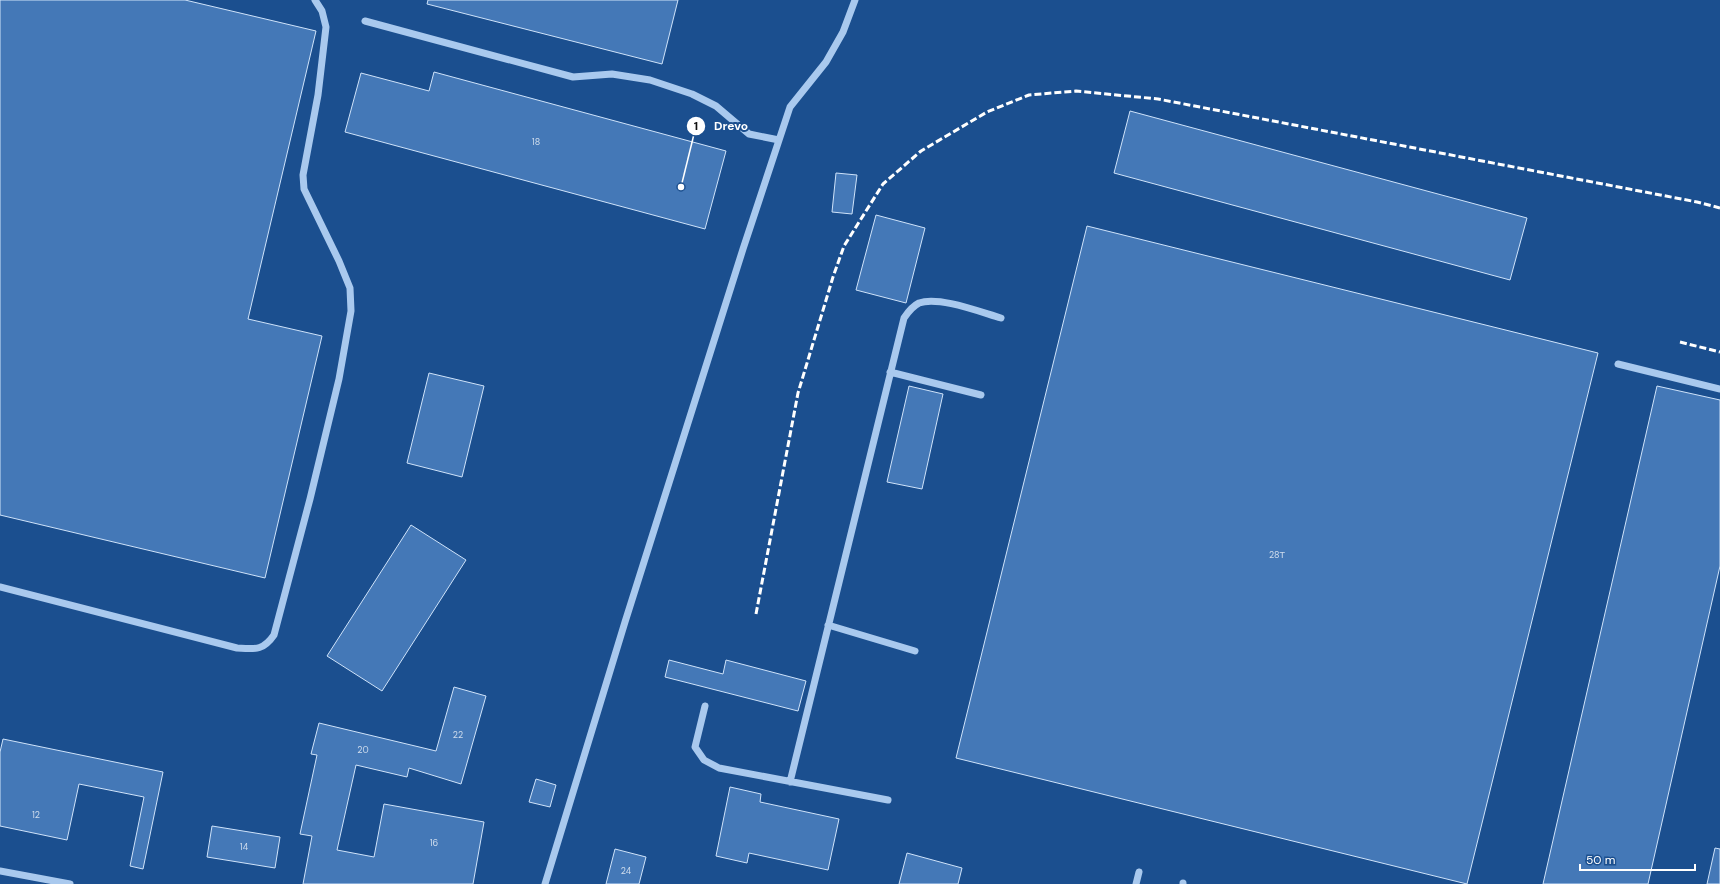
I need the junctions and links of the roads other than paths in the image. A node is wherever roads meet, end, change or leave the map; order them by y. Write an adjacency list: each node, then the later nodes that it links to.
1 (315, 0): 10 (street)
2 (855, 0): 4 (street)
3 (365, 21): 4 (street)
4 (779, 140): 19 (street)
5 (1000, 318): 7 (street)
6 (1618, 364): 8 (street)
7 (890, 372): 9 (street); 11 (street)
8 (1720, 389)
9 (981, 395)
10 (0, 587)
11 (828, 625): 12 (street); 14 (street)
12 (915, 651)
13 (705, 706): 14 (street)
14 (790, 782): 15 (street)
15 (888, 800)
16 (0, 871): 18 (street)
17 (1139, 872): 20 (street)
18 (70, 884)
19 (544, 884)
20 (1136, 884)

